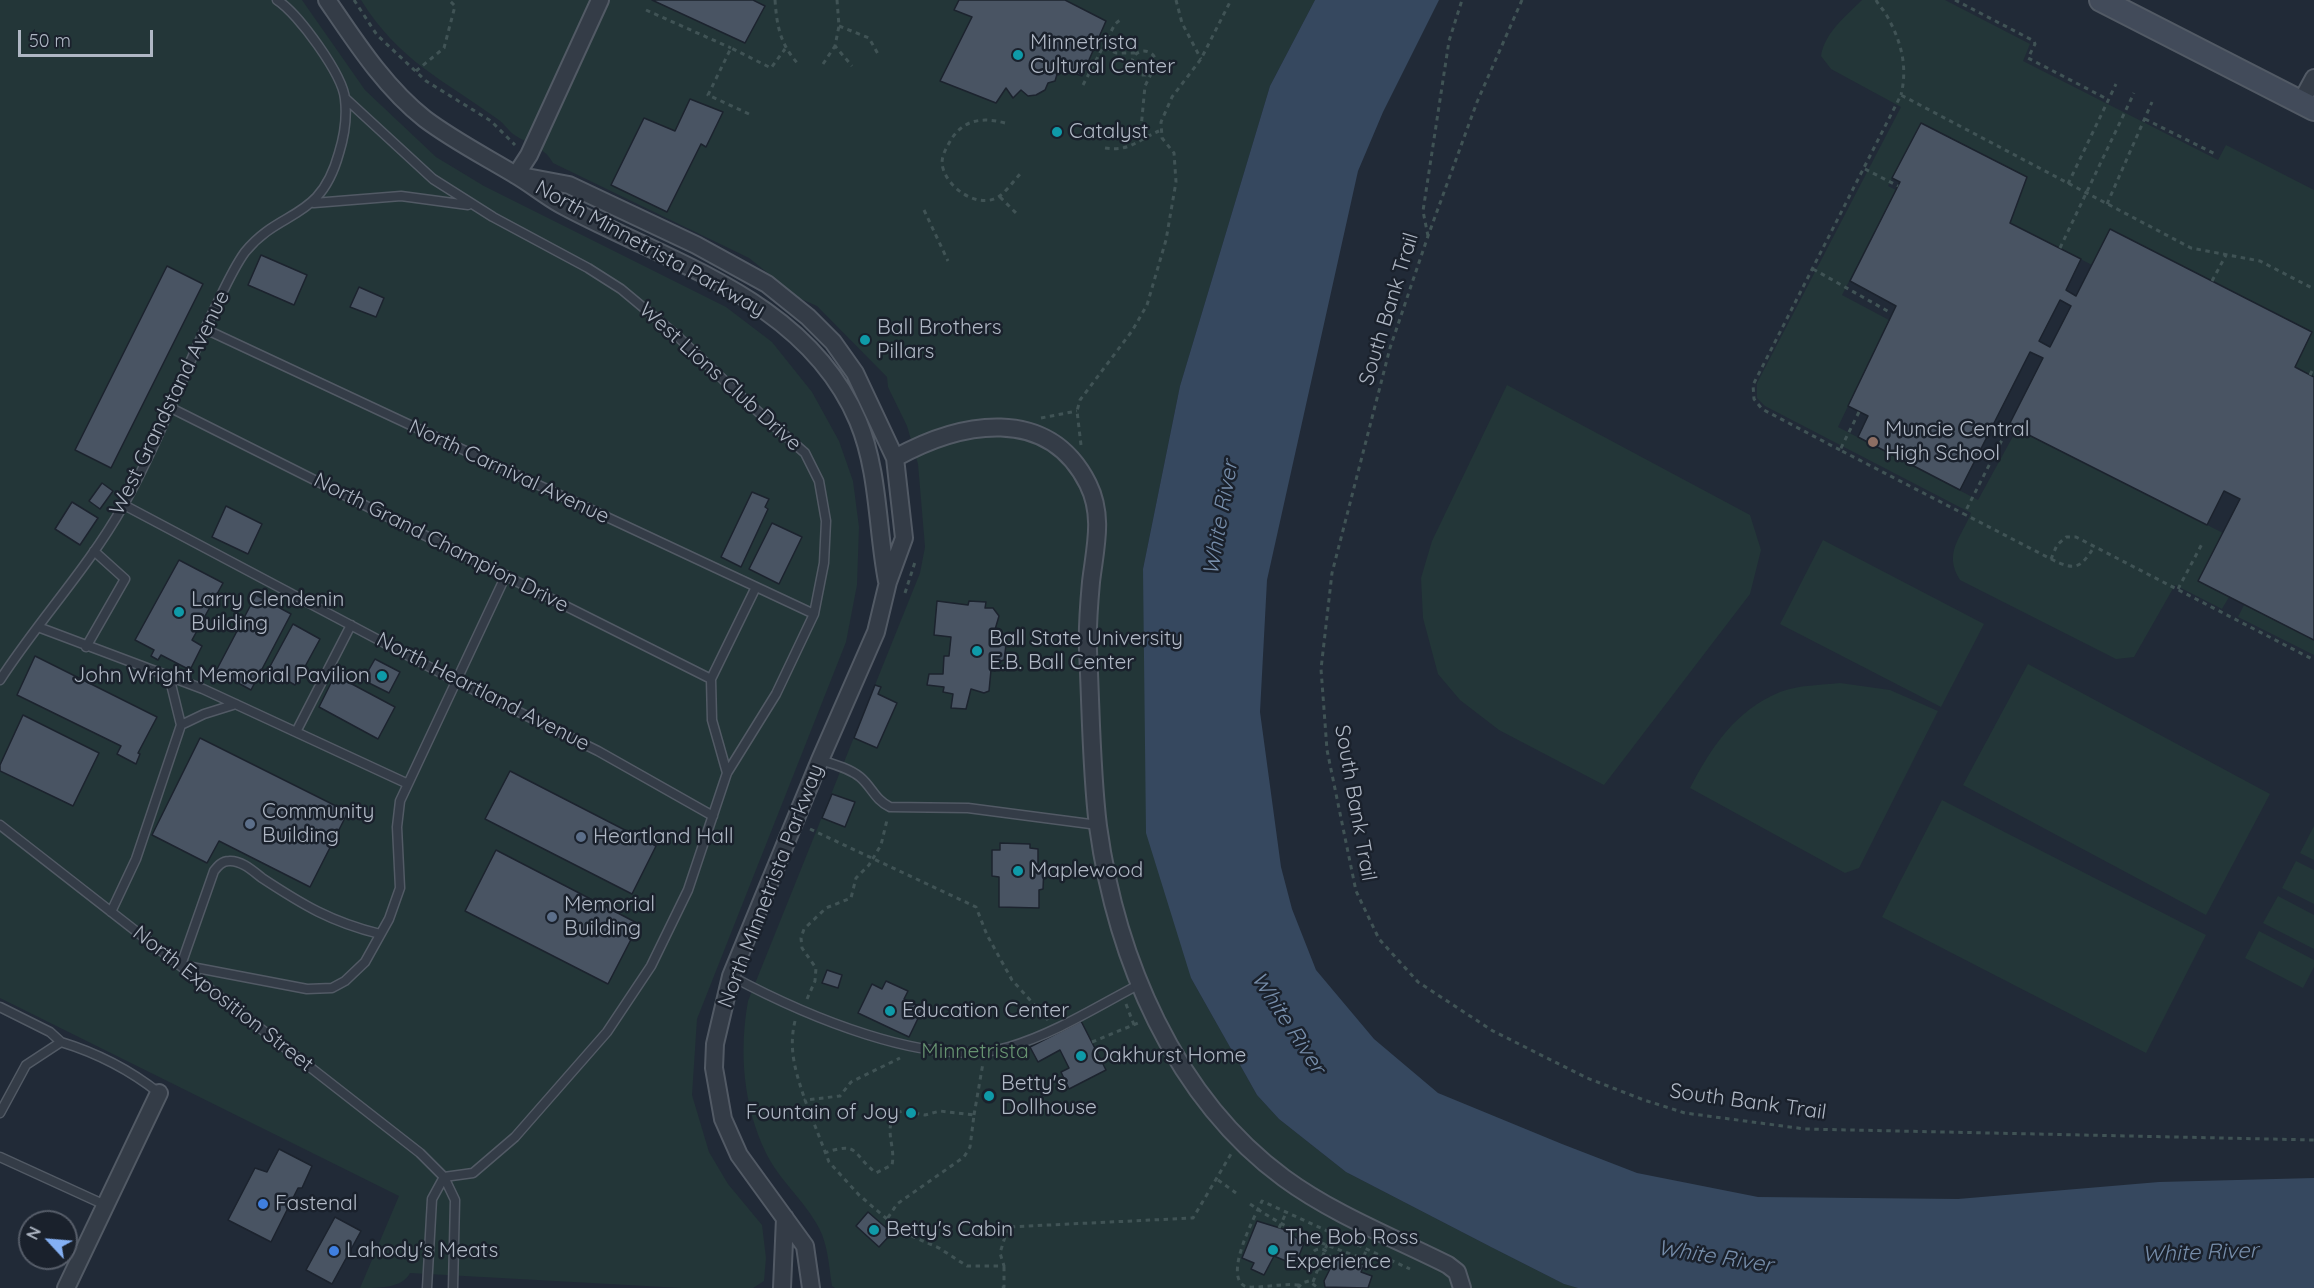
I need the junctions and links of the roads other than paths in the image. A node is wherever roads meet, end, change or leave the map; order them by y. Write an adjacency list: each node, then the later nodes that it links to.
1 (277, 0): 6 (lane, West Lions Club Drive)
2 (327, 0): 8 (street, North Minnetrista Parkway)
3 (600, 0): 8 (street)
4 (2101, 0): 7 (main road)
5 (2314, 78): 7 (street)
6 (345, 98): 9 (lane); 10 (lane, West Lions Club Drive)
7 (2307, 106)
8 (516, 175): 13 (street, North Minnetrista Parkway); 17 (street, North Minnetrista Parkway)
9 (314, 203): 10 (lane); 11 (lane, West Grandstand Avenue)
10 (475, 206): 19 (lane, West Lions Club Drive)
11 (205, 329): 12 (lane, West Grandstand Avenue); 18 (lane, North Carnival Avenue)
12 (169, 408): 14 (lane, West Grandstand Avenue); 16 (lane, North Grand Champion Drive)
13 (895, 458): 17 (street, North Minnetrista Parkway); 35 (street)
14 (124, 505): 15 (lane, West Grandstand Avenue); 20 (lane, North Heartland Avenue)
15 (94, 551): 21 (lane, West Grandstand Avenue); 22 (lane)
16 (506, 575): 24 (lane, North Grand Champion Drive); 26 (lane)
17 (888, 582): 30 (street, North Minnetrista Parkway)
18 (756, 587): 19 (lane, North Carnival Avenue); 24 (lane)
19 (814, 614): 31 (lane, West Lions Club Drive)
20 (351, 625): 26 (lane, North Heartland Avenue); 29 (lane)
21 (38, 627): 22 (lane); 25 (lane, West Grandstand Avenue)
22 (86, 646): 23 (lane)
23 (168, 676): 27 (lane); 28 (lane)
24 (711, 679): 31 (lane)
25 (0, 680)
26 (456, 681): 32 (lane); 33 (lane, North Heartland Avenue)
27 (236, 704): 28 (lane); 29 (lane)
28 (181, 725): 36 (lane)
29 (296, 732): 32 (lane)
30 (820, 760): 35 (lane); 39 (street, North Minnetrista Parkway)
31 (727, 773): 33 (lane, West Lions Club Drive)
32 (406, 783): 37 (lane)
33 (713, 816): 46 (lane, West Lions Club Drive)
34 (0, 825): 36 (lane, North Exposition Street)
35 (1098, 825): 40 (street)
36 (111, 912): 38 (lane, North Exposition Street)
37 (380, 934): 38 (lane); 38 (lane)
38 (181, 965): 46 (lane, North Exposition Street)
39 (732, 976): 40 (lane); 48 (street, North Minnetrista Parkway)
40 (1140, 984): 54 (street)
41 (0, 1007): 42 (lane)
42 (61, 1042): 43 (lane); 44 (lane)
43 (159, 1093): 47 (street)
44 (0, 1113)
45 (0, 1157): 47 (lane)
46 (444, 1178): 50 (lane); 51 (lane)
47 (105, 1205): 49 (street)
48 (785, 1218): 52 (street); 53 (street, North Minnetrista Parkway)
49 (66, 1288)
50 (427, 1288)
51 (453, 1288)
52 (782, 1288)
53 (811, 1288)
54 (1462, 1288)

